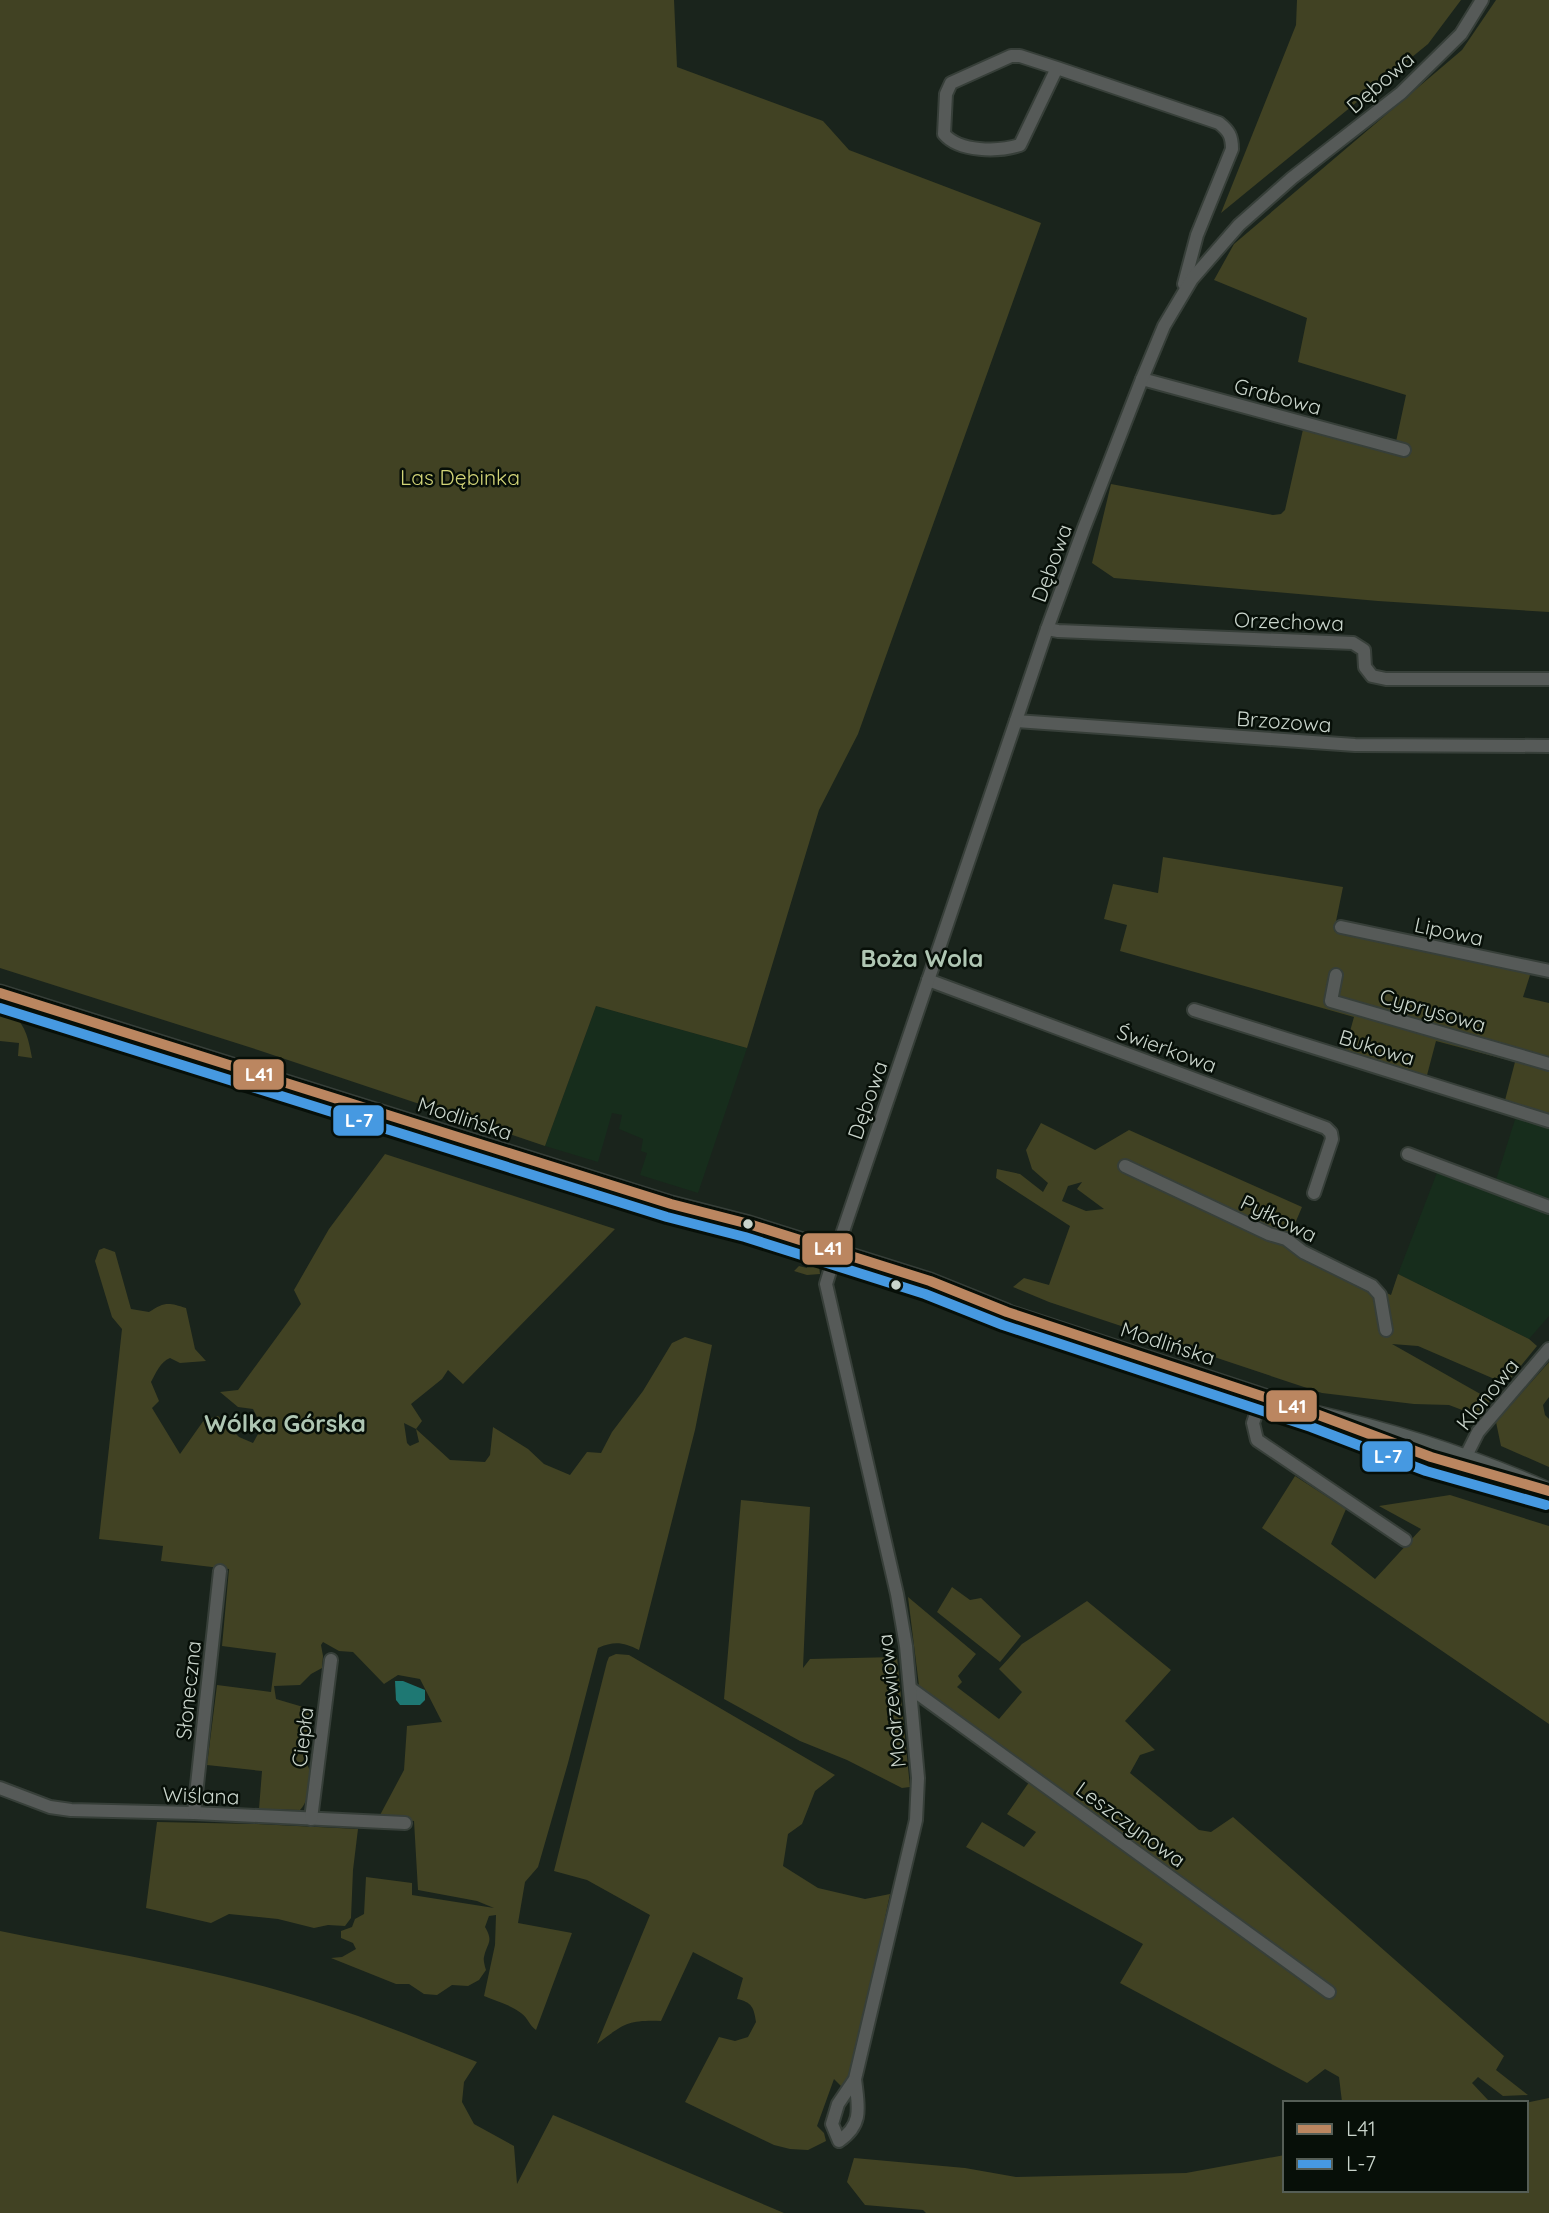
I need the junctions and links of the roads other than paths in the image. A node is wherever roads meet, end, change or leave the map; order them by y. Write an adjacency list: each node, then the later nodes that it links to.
1 (1482, 0): 3 (street, Dębowa)
2 (1057, 68): 2 (street); 3 (street)
3 (1181, 297): 4 (street, Dębowa)
4 (1142, 379): 5 (street, Grabowa); 6 (street, Dębowa)
5 (1404, 450)
6 (1048, 629): 7 (street, Orzechowa); 8 (street, Dębowa)
7 (1549, 679)
8 (1016, 721): 9 (street, Brzozowa); 13 (street, Dębowa)
9 (1549, 746)
10 (1340, 927): 11 (street, Lipowa)
11 (1549, 971)
12 (1336, 975): 16 (street, Cyprysowa)
13 (928, 980): 20 (street, Świerkowa); 22 (street, Dębowa)
14 (0, 993): 22 (main road, Modlińska)
15 (1194, 1010): 17 (street, Bukowa)
16 (1549, 1064)
17 (1549, 1121)
18 (1408, 1154): 21 (street)
19 (1125, 1166): 23 (street, Pyłkowa)
20 (1314, 1194)
21 (1549, 1207)
22 (834, 1256): 25 (main road, Modlińska); 31 (street, Modrzewiowa)
23 (1386, 1330)
24 (1549, 1349): 26 (street, Klonowa)
25 (1262, 1396): 26 (main road, Modlińska); 28 (street)
26 (1462, 1462): 27 (main road, Modlińska)
27 (1549, 1491)
28 (1405, 1540)
29 (220, 1572): 33 (street, Słoneczna)
30 (331, 1660): 34 (street, Ciepła)
31 (910, 1688): 36 (street, Leszczynowa); 37 (street, Modrzewiowa)
32 (0, 1788): 33 (street, Wiślana)
33 (194, 1813): 34 (street, Wiślana)
34 (311, 1819): 35 (street, Wiślana)
35 (405, 1824)
36 (1329, 1992)
37 (855, 2079): 37 (street, Modrzewiowa)

